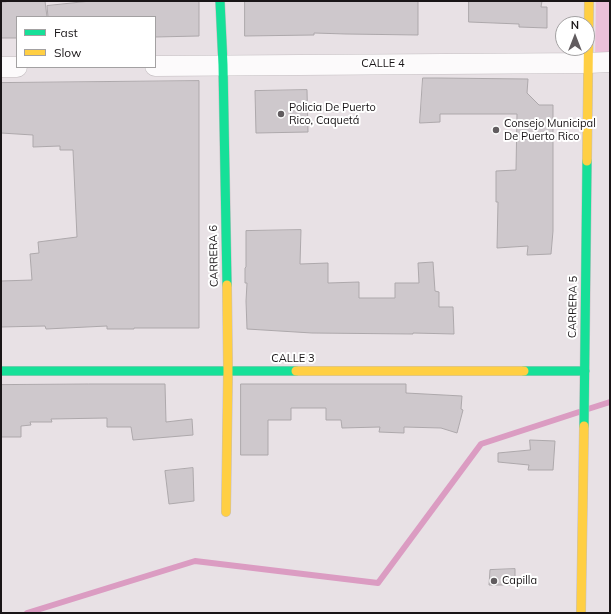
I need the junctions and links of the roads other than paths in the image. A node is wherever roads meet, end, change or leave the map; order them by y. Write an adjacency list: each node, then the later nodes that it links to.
1 (220, 1): 5 (street, CARRERA 6)
2 (588, 1): 3 (street, CARRERA 5)
3 (588, 62): 4 (street, CALLE 4); 5 (street, CALLE 4); 11 (street, CARRERA 5)
4 (610, 62)
5 (223, 65): 6 (street, CALLE 4); 10 (street, CARRERA 6)
6 (156, 66)
7 (1, 67): 8 (street)
8 (16, 67)
9 (1, 371): 10 (street, CALLE 3)
10 (228, 371): 11 (street, CALLE 3); 12 (street, CARRERA 6)
11 (585, 371): 13 (street, CARRERA 5)
12 (226, 512)
13 (581, 613)

